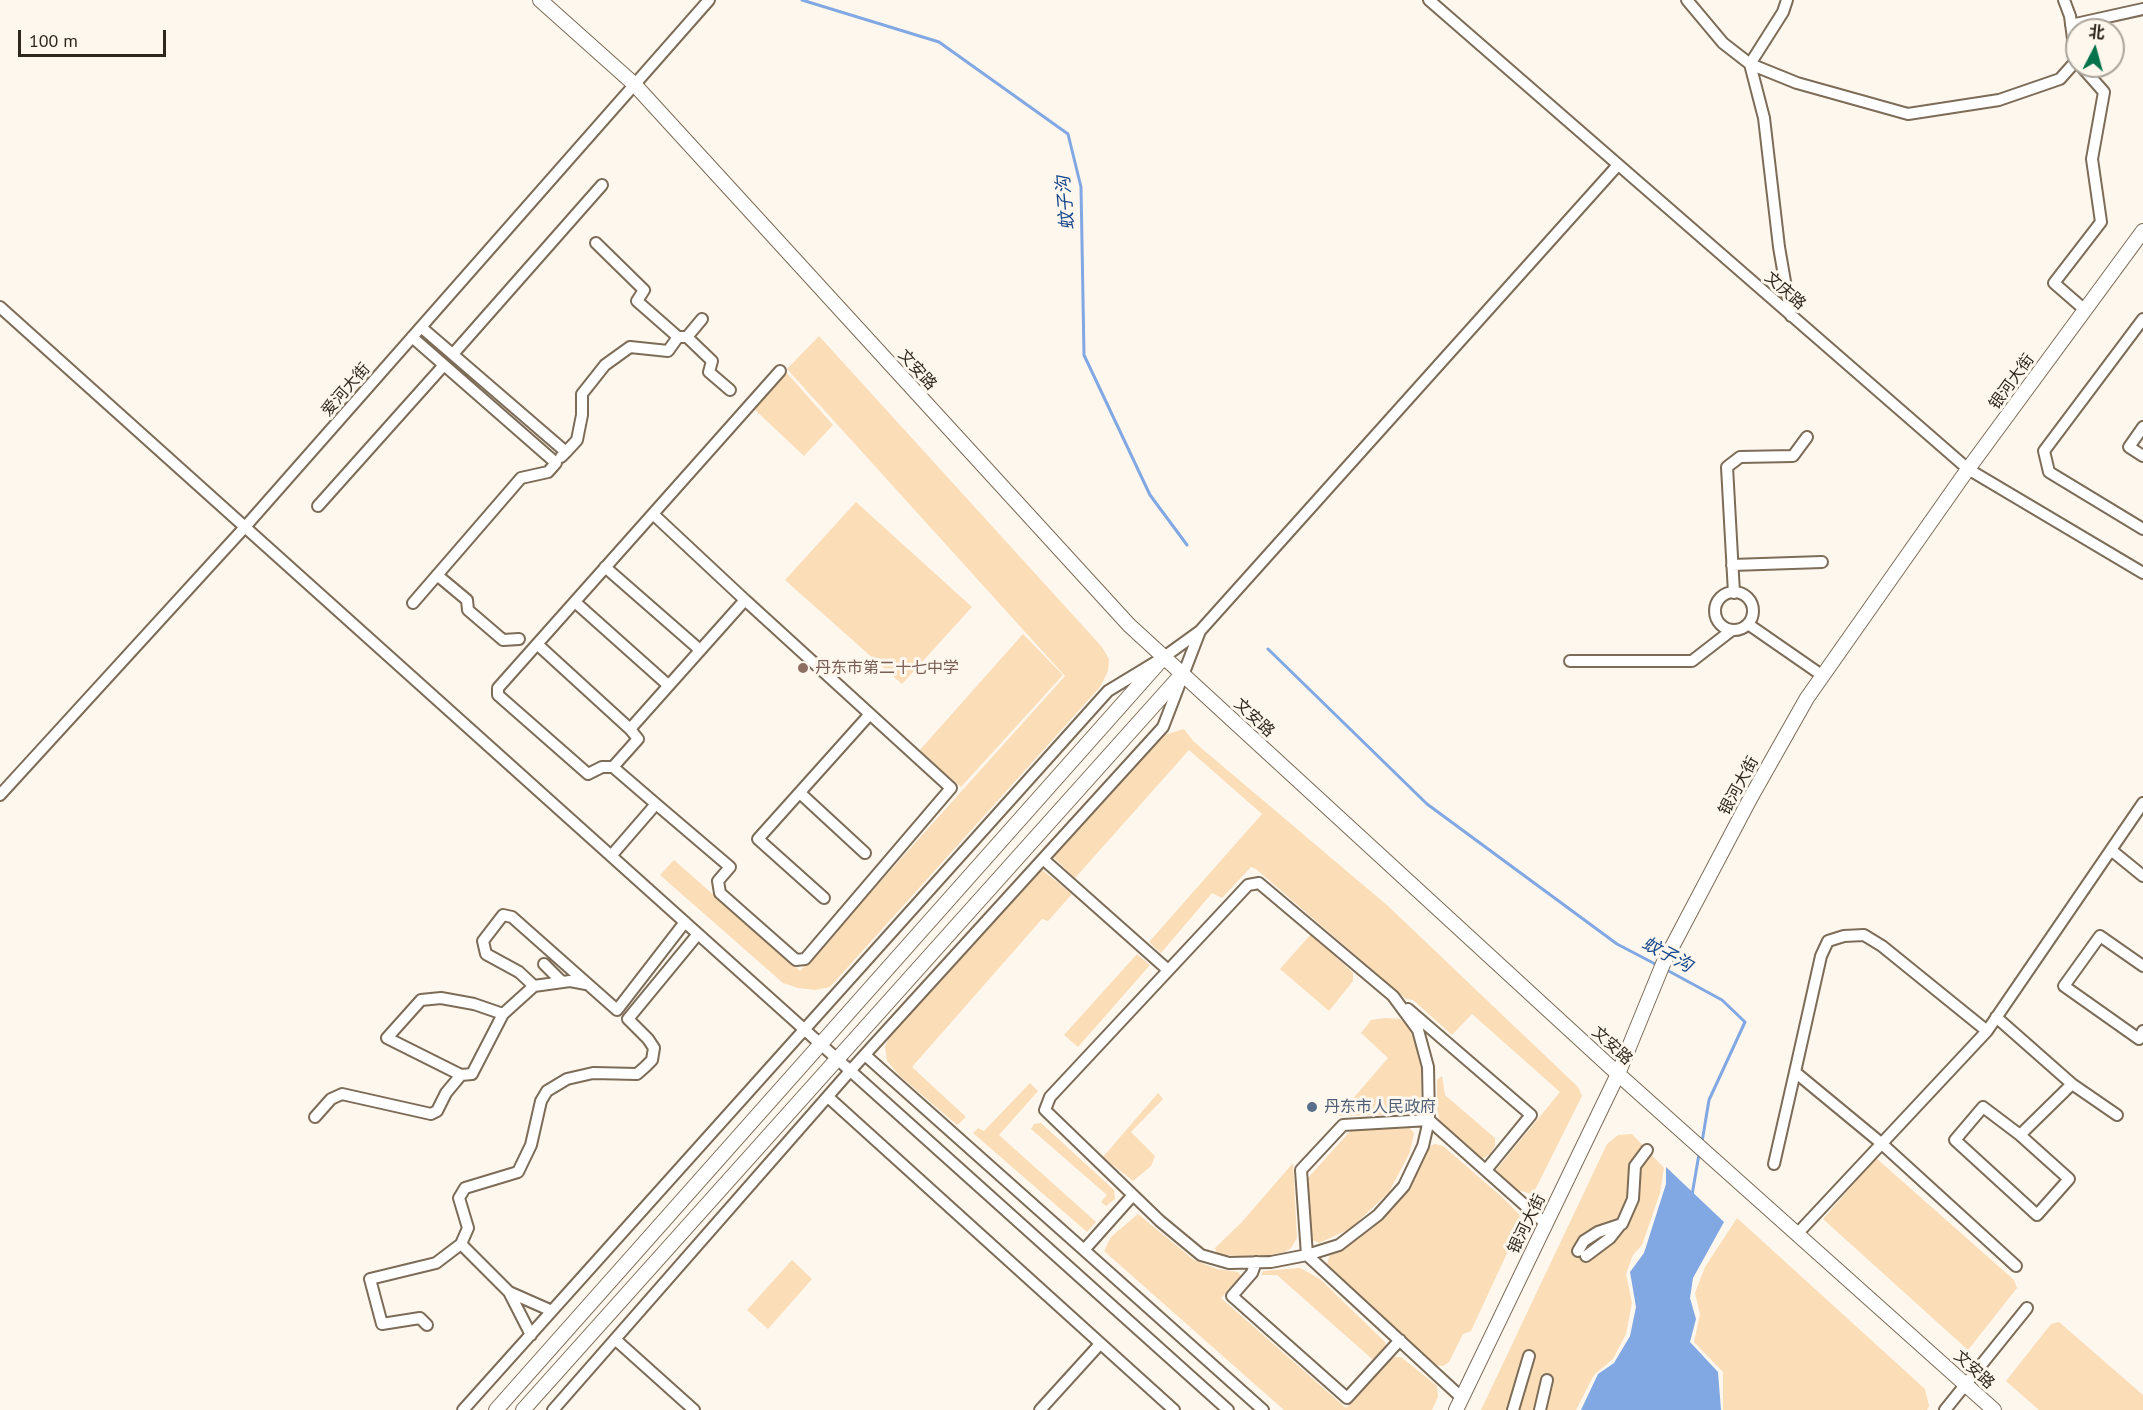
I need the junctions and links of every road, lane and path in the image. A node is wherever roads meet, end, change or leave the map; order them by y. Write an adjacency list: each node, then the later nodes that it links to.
1 (540, 0): 13 (main road, 文安路)
2 (709, 0): 13 (street, 爱河大街)
3 (1429, 0): 14 (street, 文庆路)
4 (1687, 0): 10 (street)
5 (1787, 0): 10 (street)
6 (2064, 0): 8 (street)
7 (2143, 9): 9 (street)
8 (2069, 18)
9 (2102, 18)
10 (1750, 64): 11 (street); 20 (street)
11 (2065, 74)
12 (2092, 78): 19 (street)
13 (634, 84): 23 (street, 爱河大街); 55 (main road, 文安路)
14 (1618, 165): 20 (street, 文庆路); 51 (street)
15 (602, 185): 26 (street)
16 (2143, 231): 19 (main road, 银河大街)
17 (596, 243): 25 (street)
18 (0, 307): 38 (street)
19 (2085, 310): 35 (main road, 银河大街)
20 (1791, 316): 35 (street, 文庆路)
21 (702, 319): 25 (street)
22 (2143, 319): 39 (street)
23 (421, 327): 24 (street, 爱河大街); 26 (street)
24 (412, 337): 27 (street); 38 (street, 爱河大街)
25 (682, 337): 29 (street); 32 (street)
26 (453, 354): 32 (street)
27 (444, 365): 34 (street); 36 (street)
28 (780, 371): 37 (street)
29 (729, 390)
30 (2143, 427): 33 (street)
31 (1807, 437): 41 (street)
32 (566, 452): 34 (street)
33 (2143, 456)
34 (556, 463): 44 (street)
35 (1968, 469): 43 (street, 文庆路); 58 (main road, 银河大街)
36 (318, 506)
37 (653, 514): 42 (street); 46 (street)
38 (245, 527): 64 (street, 爱河大街); 69 (street)
39 (2143, 529)
40 (1822, 562): 41 (street)
41 (1732, 565): 45 (street)
42 (605, 567): 47 (street); 54 (street)
43 (2143, 573)
44 (436, 575): 48 (street); 52 (street)
45 (1734, 593): 49 (street); 50 (street)
46 (745, 600): 54 (street); 60 (street)
47 (575, 602): 53 (street); 59 (street)
48 (412, 603)
49 (1748, 624): 50 (street); 58 (street)
50 (1732, 630): 56 (street)
51 (1200, 631): 55 (street); 57 (street)
52 (519, 639)
53 (537, 644): 61 (street); 62 (street)
54 (699, 650): 59 (street)
55 (1164, 657): 57 (main road, 文安路); 86 (street); 89 (main road)
56 (1570, 661)
57 (1182, 675): 70 (street); 91 (main road); 94 (main road, 文安路)
58 (1823, 676): 94 (main road, 银河大街)
59 (668, 685): 61 (street)
60 (870, 714): 63 (street); 66 (street)
61 (630, 729): 62 (street)
62 (613, 767): 66 (street)
63 (800, 793): 68 (street); 72 (street)
64 (0, 795)
65 (2143, 803): 67 (street)
66 (656, 804): 69 (street)
67 (2112, 850): 71 (street); 84 (street)
68 (865, 853)
69 (611, 856): 73 (street)
70 (1043, 859): 77 (street); 90 (street)
71 (2143, 876)
72 (824, 898)
73 (685, 922): 74 (street); 82 (street)
74 (698, 934): 85 (street); 86 (street)
75 (544, 964): 78 (street)
76 (2143, 966): 88 (street)
77 (1168, 970): 81 (street); 106 (street)
78 (561, 981): 79 (street); 80 (street)
79 (589, 985): 80 (street); 82 (street)
80 (534, 986): 83 (street)
81 (1393, 996): 100 (street); 105 (street)
82 (617, 1010): 85 (street)
83 (503, 1014): 95 (street); 95 (street)
84 (1996, 1017): 87 (street); 96 (street)
85 (628, 1019): 109 (street)
86 (805, 1031): 89 (street); 117 (street)
87 (1987, 1031): 93 (street); 102 (street)
88 (2142, 1040)
89 (821, 1045): 91 (street); 128 (main road)
90 (866, 1055): 92 (street); 110 (street)
91 (837, 1059): 92 (street); 129 (main road)
92 (850, 1071): 97 (street); 134 (street)
93 (1795, 1072): 102 (street); 104 (street)
94 (1618, 1074): 107 (main road, 银河大街); 108 (main road, 文安路)
95 (461, 1075): 99 (street)
96 (2072, 1084): 98 (street); 101 (street)
97 (828, 1097): 120 (street); 122 (street)
98 (2117, 1115)
99 (315, 1117)
100 (1429, 1120): 105 (street); 112 (street); 112 (street)
101 (2020, 1135): 101 (street)
102 (1881, 1143): 108 (street); 114 (street)
103 (1647, 1150): 111 (street)
104 (1774, 1164)
105 (1486, 1170): 107 (street)
106 (1133, 1196): 110 (street); 113 (street)
107 (1546, 1224): 126 (main road, 银河大街)
108 (1797, 1234): 125 (main road, 文安路)
109 (461, 1244): 115 (street); 118 (street)
110 (1084, 1250): 135 (street)
111 (1582, 1253)
112 (1307, 1255): 113 (street); 121 (street)
113 (1256, 1262): 121 (street)
114 (2016, 1266)
115 (509, 1292): 117 (street); 119 (street)
116 (2028, 1308): 125 (street)
117 (552, 1311): 119 (street)
118 (427, 1325)
119 (531, 1335): 127 (street)
120 (616, 1340): 130 (street); 131 (street)
121 (1400, 1340): 126 (street)
122 (1100, 1344): 132 (street); 133 (street)
123 (1529, 1356): 136 (street)
124 (1547, 1380): 137 (street)
125 (1965, 1383): 138 (street); 139 (main road, 文安路)
126 (1459, 1404)
127 (463, 1410)
128 (496, 1410)
129 (523, 1410)
130 (553, 1410)
131 (694, 1410)
132 (1040, 1410)
133 (1174, 1410)
134 (1228, 1410)
135 (1263, 1410)
136 (1513, 1410)
137 (1540, 1410)
138 (1945, 1410)
139 (1994, 1410)

